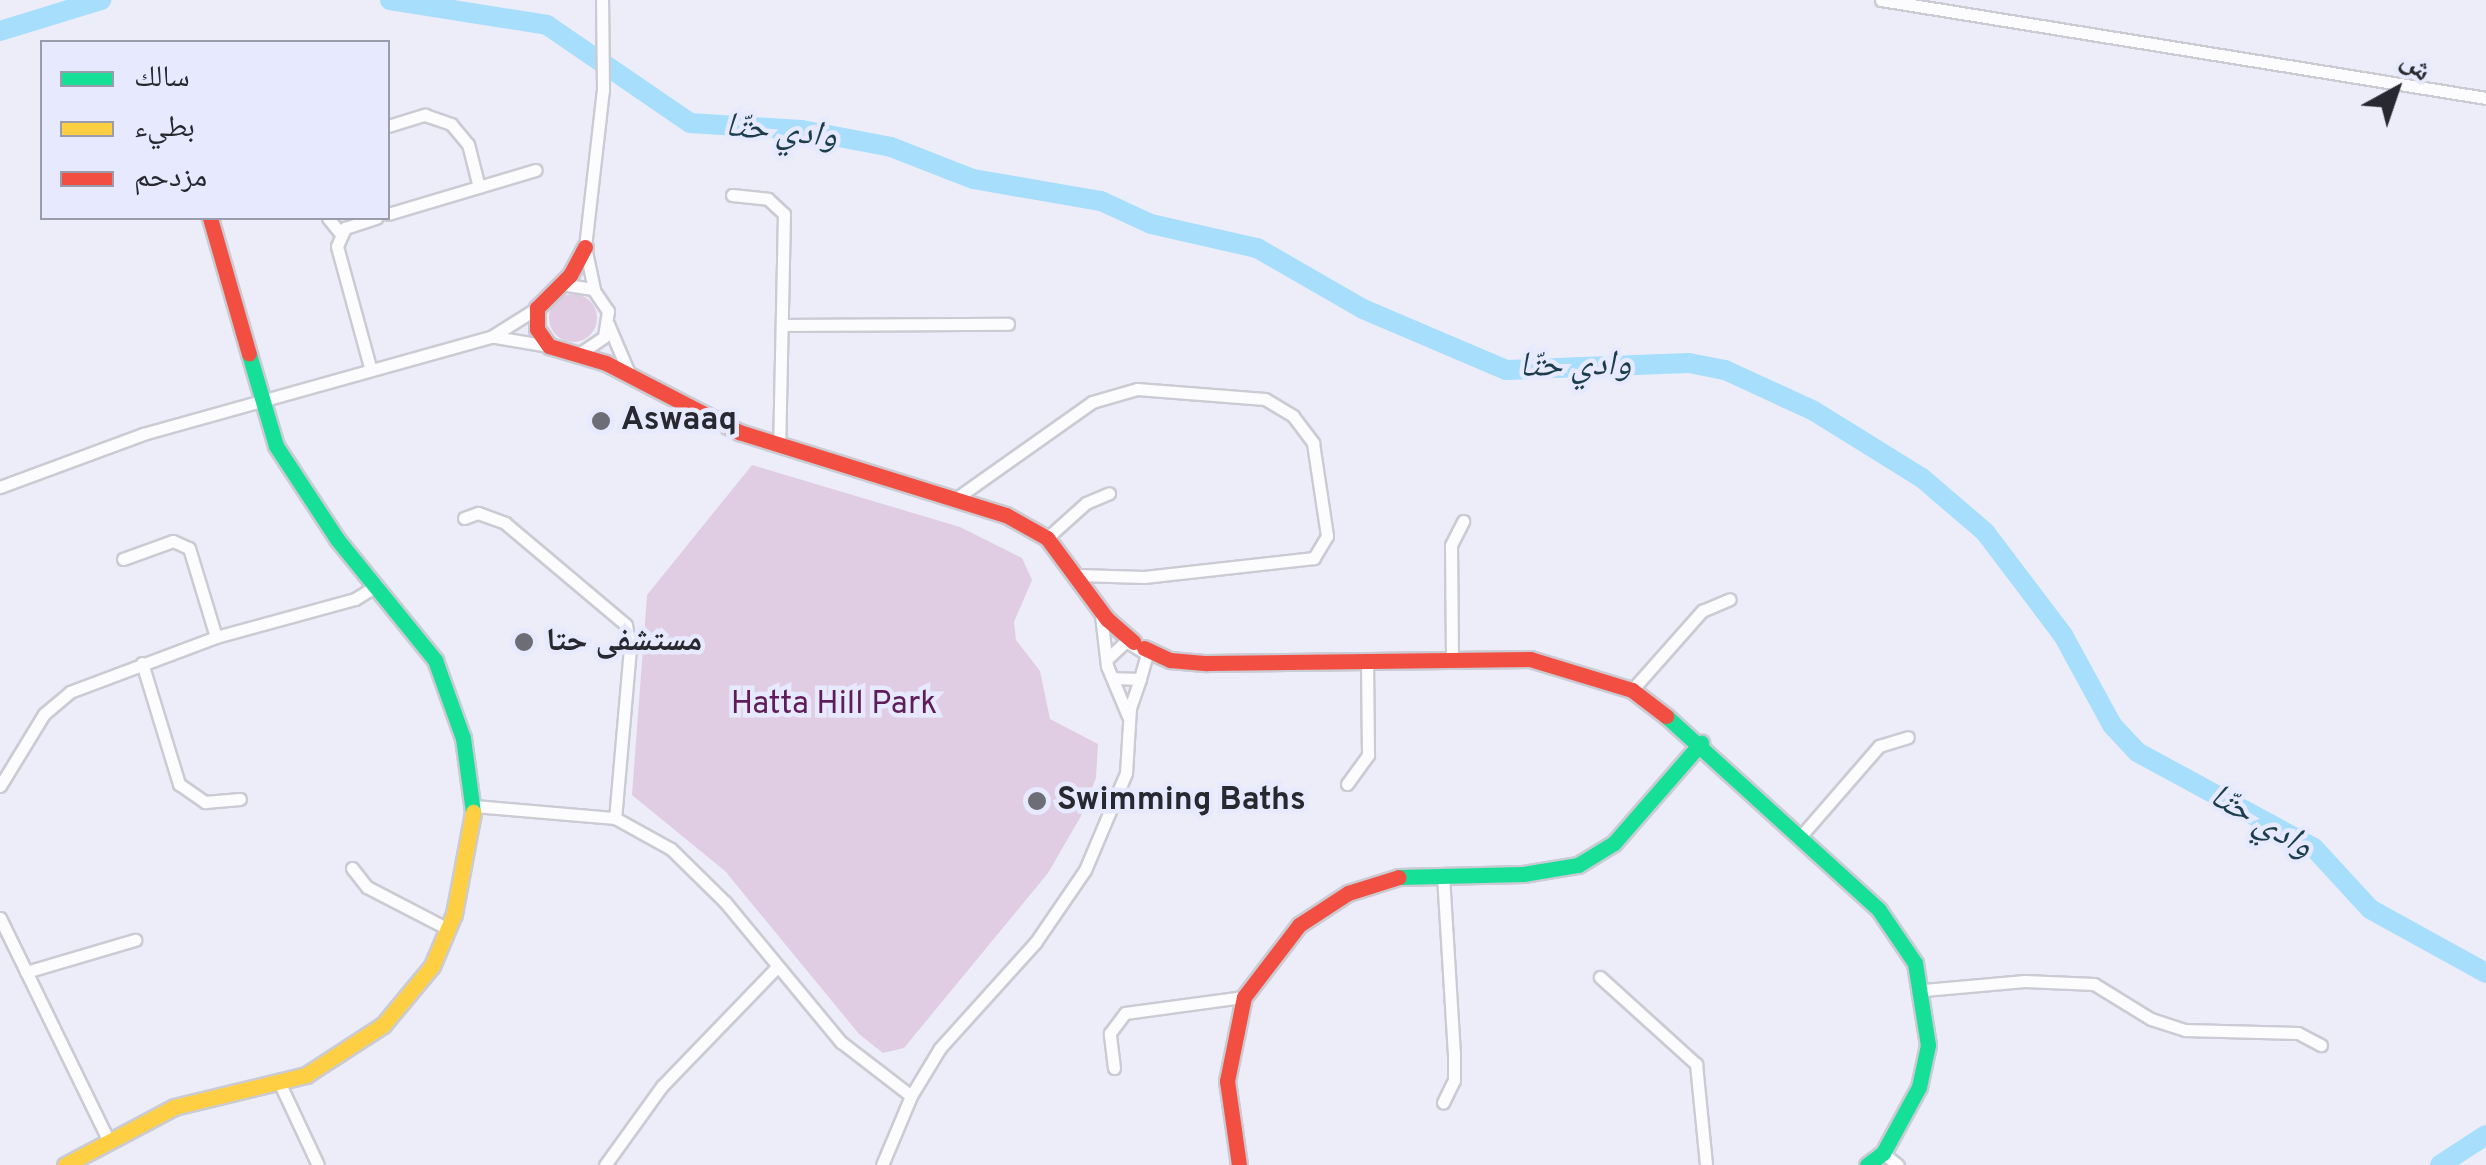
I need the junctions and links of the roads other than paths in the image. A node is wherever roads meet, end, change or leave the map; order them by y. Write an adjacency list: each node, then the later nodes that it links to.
1 (602, 0): 13 (street)
2 (1881, 0): 3 (street)
3 (2486, 98)
4 (390, 125): 6 (street)
5 (536, 170): 6 (street)
6 (479, 186): 8 (street)
7 (732, 195): 19 (street)
8 (390, 213)
9 (211, 220): 25 (street)
10 (330, 220): 12 (street)
11 (371, 220): 12 (street)
12 (340, 233): 23 (street)
13 (585, 247): 14 (street); 15 (street)
14 (559, 284): 15 (street); 16 (street)
15 (594, 289): 17 (street)
16 (537, 308): 20 (street); 21 (street)
17 (608, 324): 22 (street); 24 (street)
18 (1008, 324): 19 (street)
19 (784, 325): 26 (street)
20 (491, 338): 21 (street); 23 (street)
21 (548, 346): 22 (street)
22 (577, 355): 24 (street)
23 (370, 367): 25 (street)
24 (630, 374): 26 (street)
25 (260, 400): 27 (street); 35 (street)
26 (780, 446): 29 (street)
27 (0, 487)
28 (1109, 493): 32 (street)
29 (958, 497): 32 (street); 34 (street)
30 (464, 518): 55 (street)
31 (1462, 521): 40 (street)
32 (1047, 538): 34 (street)
33 (123, 559): 38 (street)
34 (1078, 575): 37 (street)
35 (376, 585): 38 (street); 54 (street)
36 (1730, 599): 47 (street)
37 (1099, 607): 39 (street); 42 (street)
38 (216, 637): 44 (street)
39 (1139, 645): 42 (street); 43 (street); 45 (street)
40 (1452, 657): 41 (street); 47 (street)
41 (1366, 658): 43 (street); 51 (street)
42 (1107, 659): 46 (street)
43 (1170, 660): 45 (street)
44 (142, 663): 52 (street); 53 (street)
45 (1142, 677): 46 (street); 48 (street)
46 (1114, 678): 48 (street)
47 (1632, 690): 50 (street)
48 (1129, 720): 70 (street)
49 (1908, 736): 56 (street)
50 (1701, 743): 56 (street); 58 (street)
51 (1347, 784)
52 (0, 786)
53 (240, 799)
54 (474, 806): 55 (street); 60 (street)
55 (615, 818): 62 (street)
56 (1800, 837): 65 (street)
57 (352, 868): 60 (street)
58 (1442, 876): 66 (street); 71 (street)
59 (0, 918): 63 (street)
60 (448, 928): 69 (street)
61 (135, 940): 63 (street)
62 (776, 968): 70 (street); 76 (street)
63 (26, 972): 72 (street)
64 (1600, 977): 79 (street)
65 (1924, 990): 67 (street); 73 (street)
66 (1244, 997): 68 (street); 78 (street)
67 (2321, 1045)
68 (1114, 1068)
69 (280, 1084): 72 (street); 75 (street)
70 (910, 1096): 77 (street)
71 (1443, 1104)
72 (109, 1140): 74 (street)
73 (1882, 1153): 80 (street); 81 (street)
74 (65, 1165)
75 (318, 1165)
76 (605, 1165)
77 (882, 1165)
78 (1239, 1165)
79 (1706, 1165)
80 (1867, 1165)
81 (1898, 1165)

